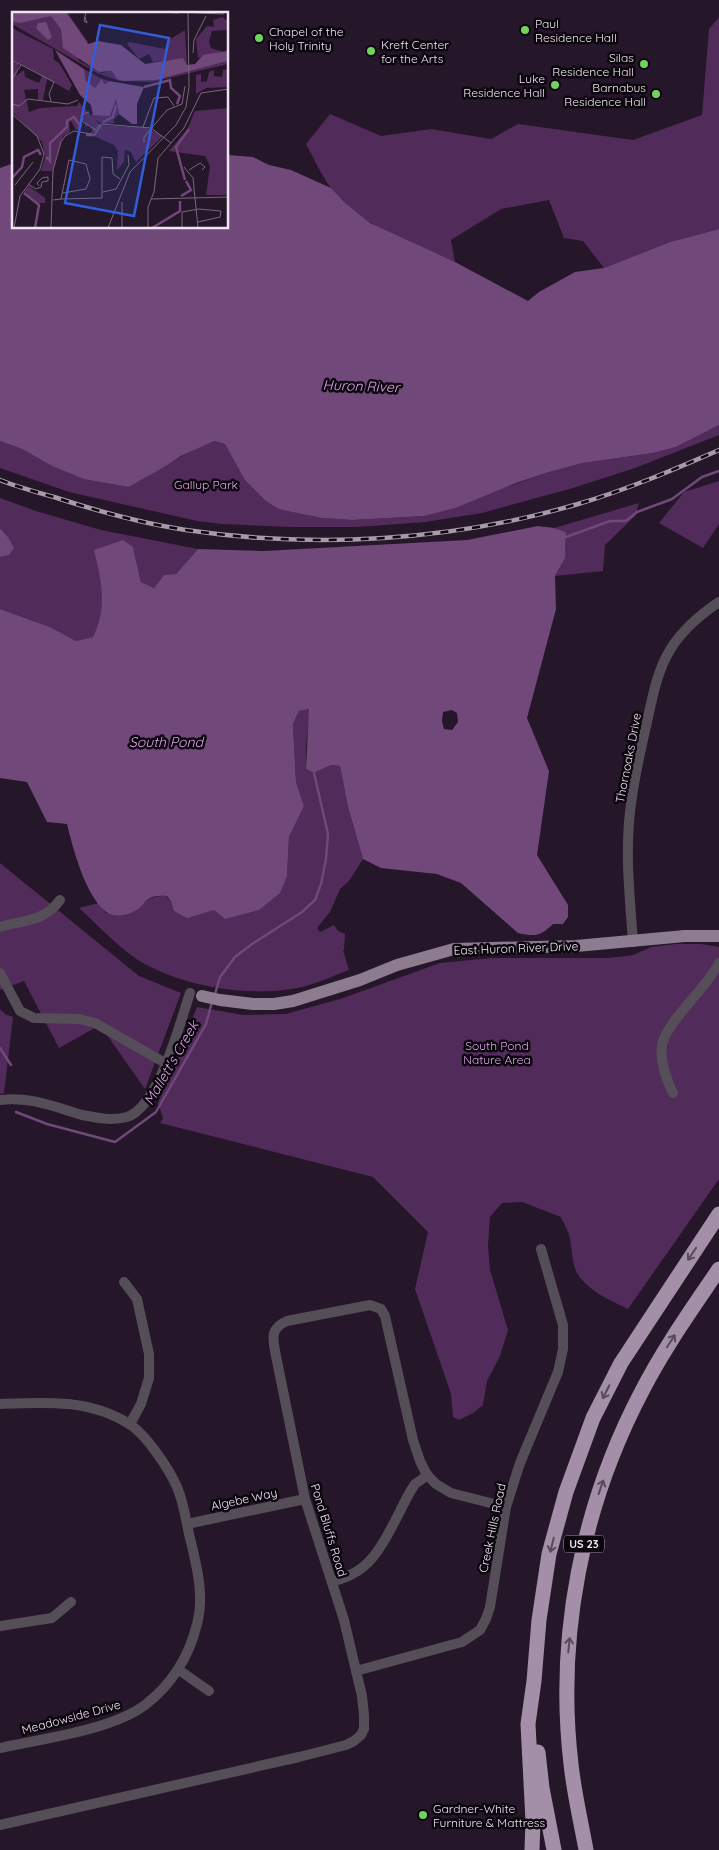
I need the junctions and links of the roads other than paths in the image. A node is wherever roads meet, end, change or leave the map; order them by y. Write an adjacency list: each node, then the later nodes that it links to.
1 (719, 602): 5 (street, Thornoaks Drive)
2 (60, 900): 3 (street)
3 (0, 927)
4 (719, 936): 5 (main road, East Huron River Drive)
5 (633, 942): 8 (main road, East Huron River Drive)
6 (719, 963): 10 (street)
7 (0, 973): 9 (street)
8 (196, 995): 9 (street)
9 (167, 1064): 11 (street)
10 (672, 1093)
11 (0, 1100)
12 (719, 1214): 28 (highway, US 23, one-way to 28)
13 (541, 1249): 20 (street, Creek Hills Road)
14 (719, 1269): 27 (highway, US 23, one-way to 14)
15 (124, 1282): 17 (street)
16 (0, 1404): 17 (street, Meadowside Drive)
17 (130, 1424): 21 (street, Meadowside Drive)
18 (428, 1476): 19 (street, Pond Bluffs Road); 20 (street, Pond Bluffs Road); 22 (street)
19 (305, 1499): 21 (street, Algebe Way); 22 (street, Pond Bluffs Road)
20 (506, 1507): 26 (street, Creek Hills Road)
21 (187, 1524): 25 (street, Meadowside Drive)
22 (332, 1582): 26 (street, Pond Bluffs Road)
23 (71, 1602): 24 (street)
24 (0, 1626)
25 (178, 1670): 29 (street); 30 (street, Meadowside Drive)
26 (356, 1671): 31 (street, Pond Bluffs Road)
27 (567, 1680): 34 (highway, US 23); 35 (highway)
28 (534, 1681): 32 (highway); 33 (highway, US 23)
29 (209, 1691)
30 (0, 1748)
31 (0, 1826)
32 (532, 1850)
33 (554, 1850)
34 (586, 1850)
35 (595, 1850)

